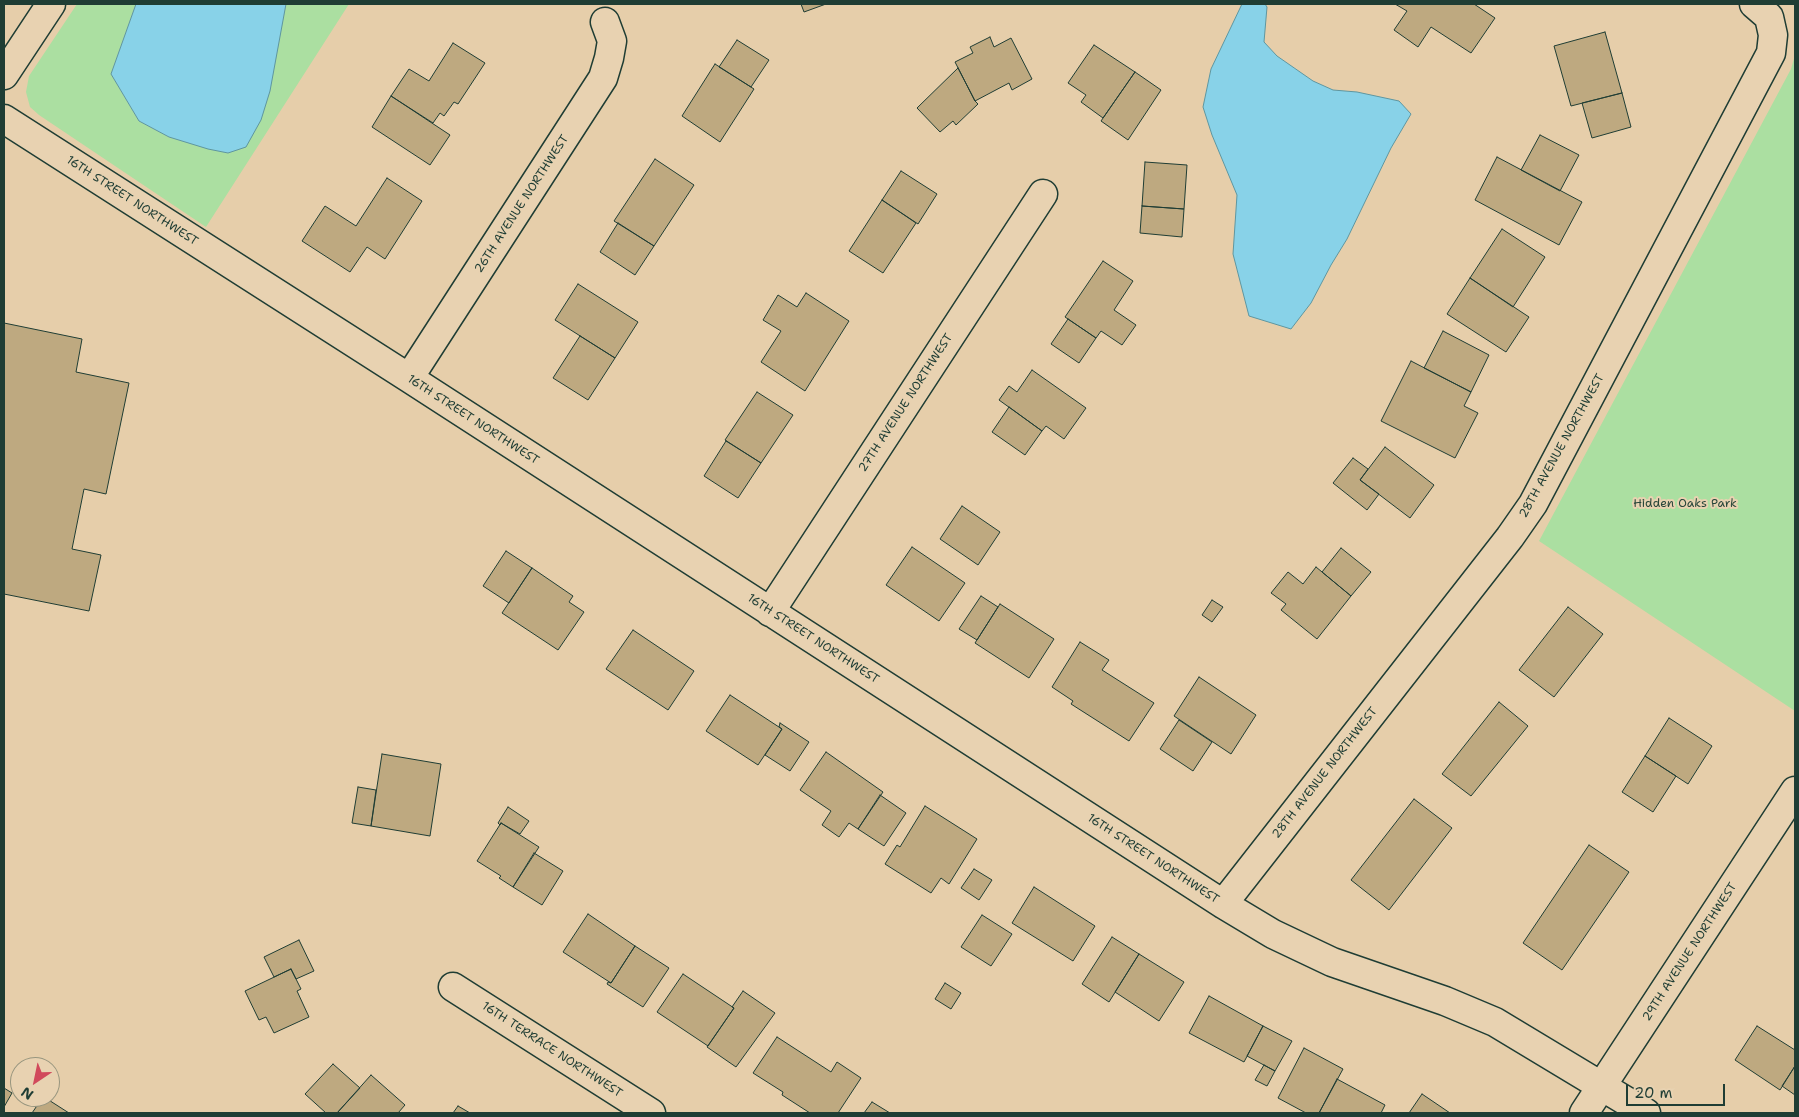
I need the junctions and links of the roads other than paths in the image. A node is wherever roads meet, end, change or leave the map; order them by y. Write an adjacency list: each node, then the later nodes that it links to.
1 (51, 4): 4 (street)
2 (1761, 10): 10 (street, 28TH AVENUE NORTHWEST)
3 (605, 22): 7 (street, 26TH AVENUE NORTHWEST)
4 (4, 75)
5 (4, 120): 7 (street, 16TH STREET NORTHWEST)
6 (1043, 194): 8 (street, 27TH AVENUE NORTHWEST)
7 (409, 378): 8 (street, 16TH STREET NORTHWEST)
8 (770, 612): 10 (street, 16TH STREET NORTHWEST)
9 (1795, 791): 12 (street, 29TH AVENUE NORTHWEST)
10 (1223, 904): 12 (street, 16TH STREET NORTHWEST)
11 (453, 987): 13 (street, 16TH TERRACE NORTHWEST)
12 (1602, 1086): 14 (street, 29TH AVENUE NORTHWEST); 15 (street, 16TH STREET NORTHWEST)
13 (651, 1113)
14 (1584, 1113)
15 (1646, 1113)

